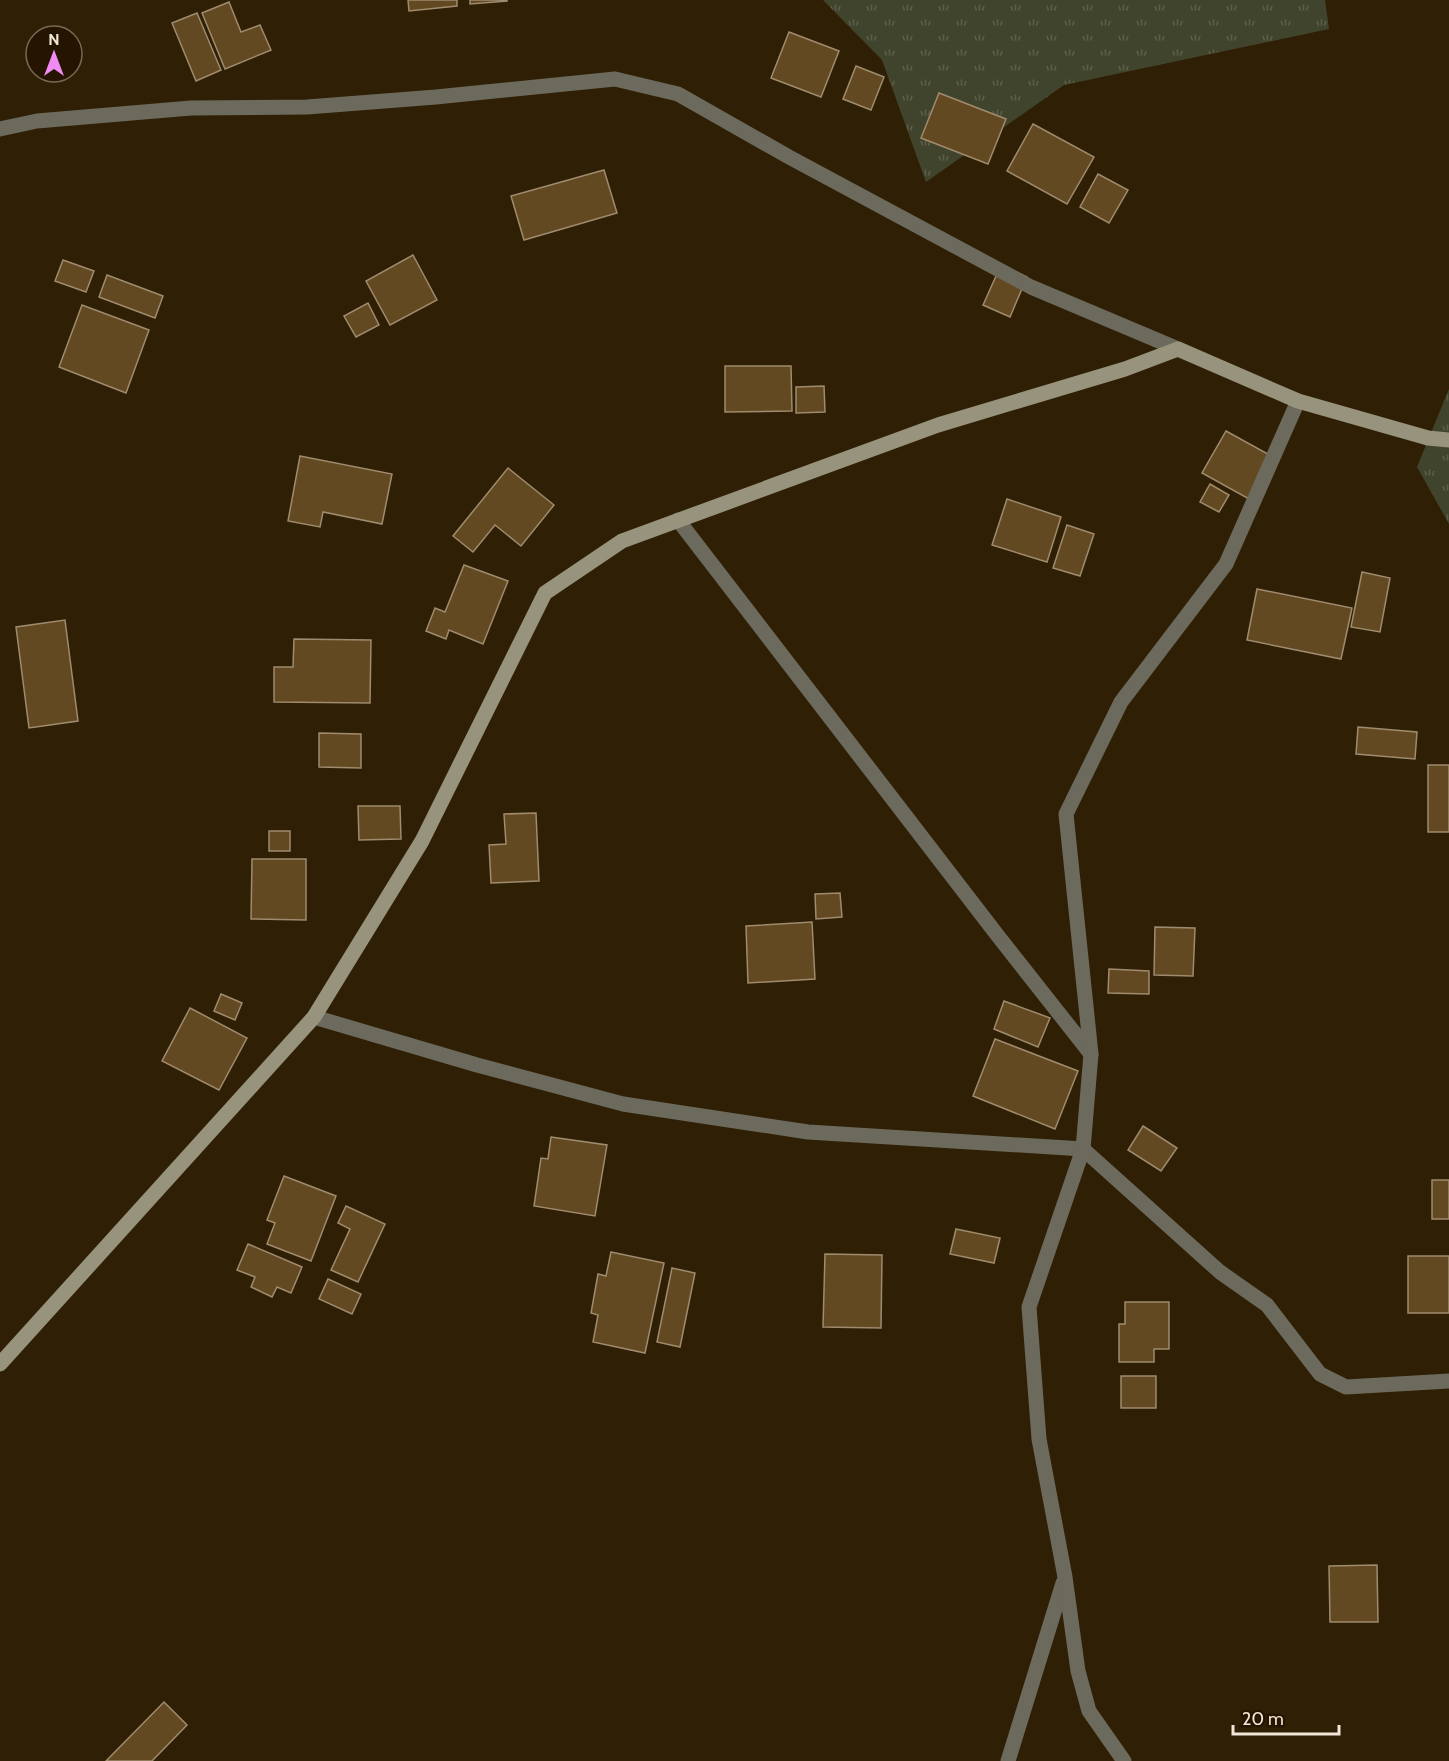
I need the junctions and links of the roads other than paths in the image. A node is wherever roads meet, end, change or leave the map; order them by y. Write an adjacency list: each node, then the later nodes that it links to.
1 (0, 129): 2 (street)
2 (1178, 349): 3 (street); 5 (street)
3 (1298, 401): 4 (street); 7 (street)
4 (1449, 440)
5 (678, 520): 6 (street); 7 (street)
6 (314, 1017): 8 (street); 9 (street)
7 (1091, 1054): 8 (street)
8 (1083, 1149): 10 (street); 11 (street)
9 (0, 1364)
10 (1449, 1381)
11 (1065, 1577): 12 (street); 13 (street)
12 (1008, 1761)
13 (1124, 1761)

